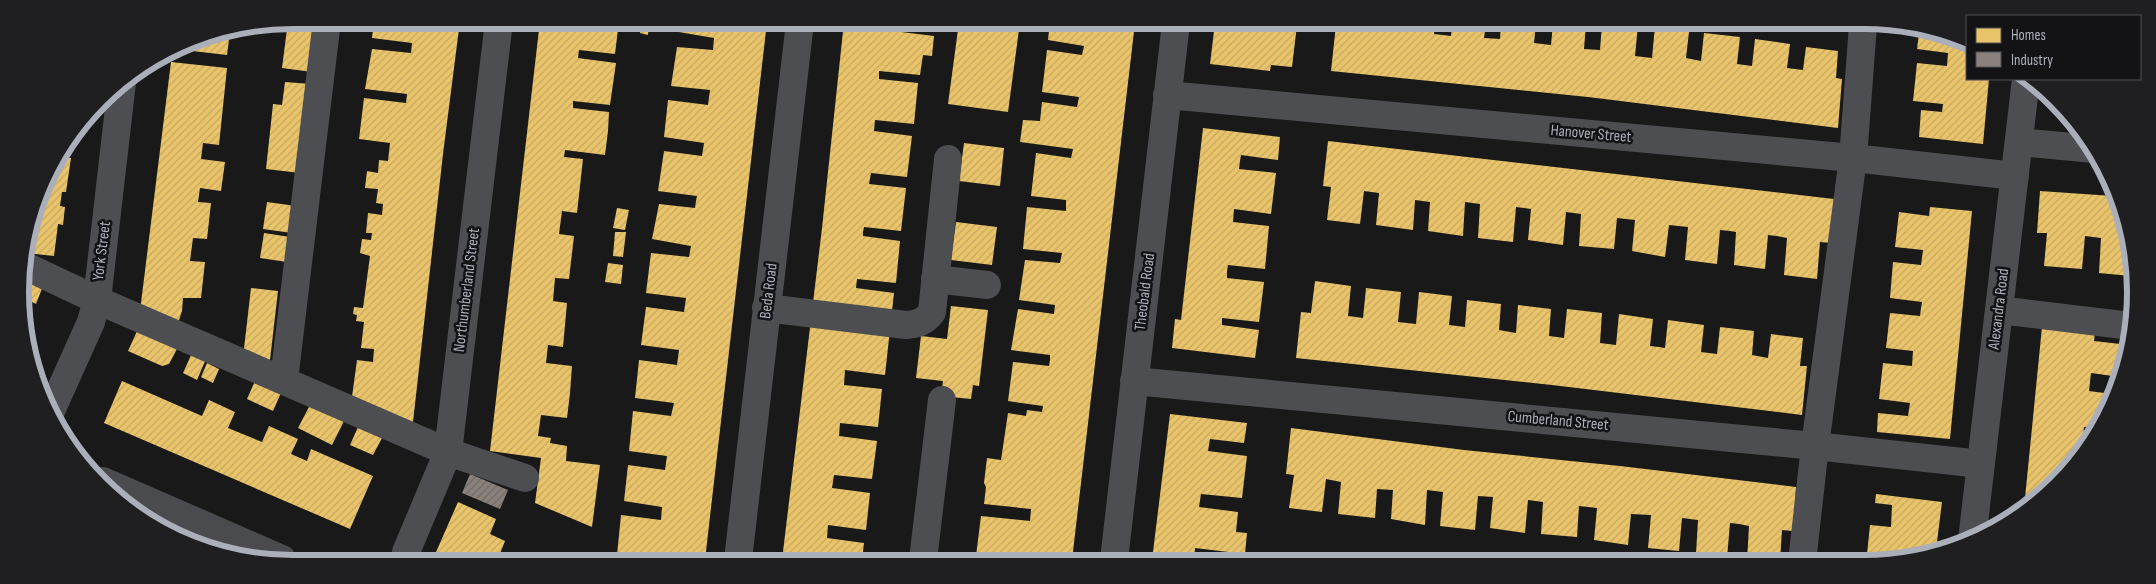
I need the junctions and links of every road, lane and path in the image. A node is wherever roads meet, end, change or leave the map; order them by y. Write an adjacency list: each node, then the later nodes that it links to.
1 (326, 29): 21 (street)
2 (498, 29): 26 (street, Northumberland Street)
3 (799, 29): 18 (street, Beda Road)
4 (1175, 29): 8 (street, Theobald Road)
5 (1863, 29): 11 (street)
6 (2025, 84): 9 (street, Alexandra Road)
7 (121, 92): 17 (street, York Street)
8 (1167, 96): 11 (street, Hanover Street); 22 (street, Theobald Road)
9 (2019, 142): 10 (street); 13 (street, Alexandra Road)
10 (2085, 149)
11 (1853, 158): 13 (street, Hanover Street); 25 (street)
12 (948, 159): 15 (street)
13 (2015, 176): 19 (street, Alexandra Road)
14 (30, 269): 17 (street)
15 (935, 279): 16 (street); 18 (street)
16 (987, 284)
17 (97, 300): 21 (street); 24 (street, York Street)
18 (766, 308): 33 (street, Beda Road)
19 (1999, 310): 20 (street); 27 (street, Alexandra Road)
20 (2125, 325)
21 (284, 380): 26 (street)
22 (1134, 381): 25 (street, Cumberland Street); 35 (street, Theobald Road)
23 (942, 400): 34 (street)
24 (55, 405)
25 (1815, 446): 27 (street, Cumberland Street); 36 (street)
26 (448, 452): 28 (street); 31 (street, Northumberland Street)
27 (1981, 464): 30 (street, Alexandra Road)
28 (525, 478)
29 (114, 486): 32 (main road)
30 (1973, 531)
31 (406, 552)
32 (272, 555)
33 (739, 555)
34 (924, 555)
35 (1115, 555)
36 (1803, 555)

